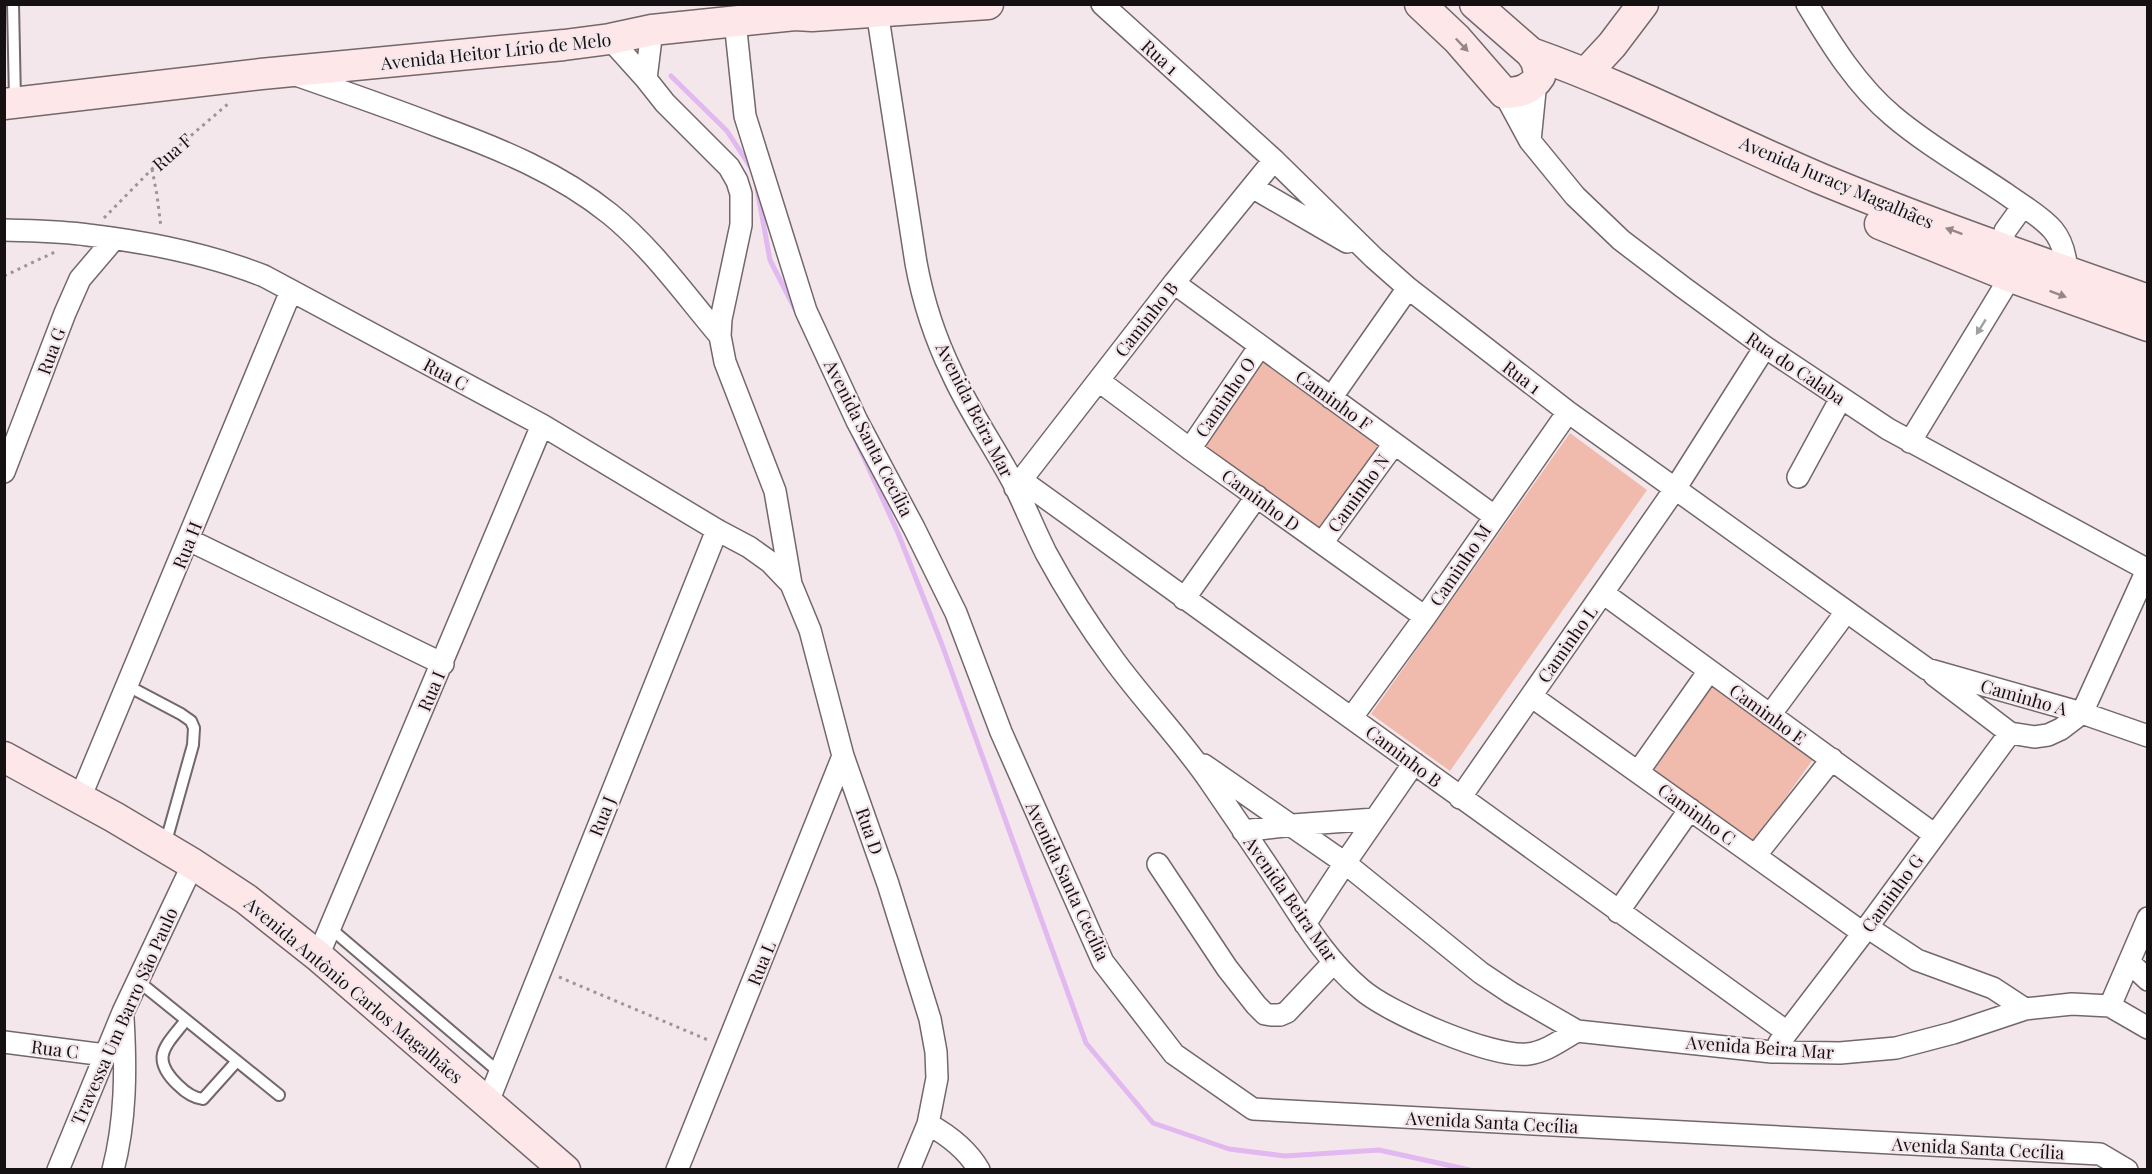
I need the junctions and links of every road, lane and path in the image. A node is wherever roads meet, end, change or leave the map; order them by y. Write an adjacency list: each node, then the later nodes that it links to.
1 (13, 4): 17 (lane)
2 (988, 4): 8 (main road, Avenida Heitor Lírio de Melo)
3 (1102, 4): 19 (street, Rua 1)
4 (1476, 4): 12 (main road)
5 (1643, 4): 13 (main road)
6 (1807, 4): 22 (street)
7 (1418, 6): 16 (main road, one-way to 16)
8 (877, 11): 10 (main road, Avenida Heitor Lírio de Melo); 48 (street, Avenida Beira Mar)
9 (652, 30): 10 (main road, Avenida Heitor Lírio de Melo); 11 (main road, Avenida Heitor Lírio de Melo); 15 (street)
10 (736, 35): 122 (street, Avenida Santa Cecília)
11 (610, 39): 14 (main road, Avenida Heitor Lírio de Melo); 15 (street)
12 (1536, 70): 13 (main road, Avenida Juracy Magalhães); 16 (main road); 18 (street); 27 (main road, Avenida Juracy Magalhães)
13 (1586, 72): 27 (main road, Avenida Juracy Magalhães, one-way to 13)
14 (274, 73): 17 (main road, Avenida Heitor Lírio de Melo); 20 (path, Rua F); 35 (street)
15 (646, 79): 35 (street)
16 (1504, 93): 18 (street, Rua do Calaba)
17 (8, 108)
18 (1530, 141): 37 (street, Rua do Calaba)
19 (1274, 160): 21 (street, Caminho B); 26 (street, Rua 1)
20 (152, 169): 24 (path, Rua F); 25 (path)
21 (1251, 188): 26 (street, Rua 1); 30 (street, Caminho B)
22 (2023, 206): 27 (street); 28 (street)
23 (4, 230): 24 (street)
24 (100, 237): 25 (street, Rua C); 29 (path, Rua F); 46 (street, Rua G)
25 (162, 247): 32 (street, Rua C)
26 (1374, 258): 31 (street, Rua 1)
27 (2012, 260): 28 (main road, Avenida Juracy Magalhães); 34 (main road, Avenida Juracy Magalhães, one-way to 34); 43 (street, one-way to 43)
28 (2067, 272): 33 (main road, Avenida Juracy Magalhães)
29 (4, 276)
30 (1174, 283): 36 (street, Caminho F); 38 (street, Caminho B)
31 (1408, 288): 39 (street); 41 (street, Rua 1)
32 (291, 291): 42 (street, Rua C); 53 (street, Rua H)
33 (2148, 300)
34 (2148, 326)
35 (720, 336): 56 (street)
36 (1260, 346): 39 (street, Caminho F); 45 (street, Caminho O)
37 (1765, 347): 40 (street, Rua do Calaba); 49 (street, Caminho L)
38 (1099, 381): 45 (street, Caminho D); 48 (street, Caminho B)
39 (1331, 398): 44 (street, Caminho F)
40 (1841, 398): 43 (street, Rua do Calaba); 47 (street)
41 (1568, 412): 49 (street, Rua 1); 51 (street, Caminho M)
42 (543, 425): 52 (street, Rua C); 61 (street, Rua I)
43 (1910, 442): 55 (street, Rua do Calaba)
44 (1394, 444): 51 (street, Caminho F); 54 (street, Caminho N)
45 (1190, 449): 50 (street, Caminho D)
46 (4, 472)
47 (1798, 477)
48 (1018, 484): 58 (street, Caminho B); 73 (street, Avenida Beira Mar)
49 (1675, 489): 57 (street, Caminho L); 59 (street, Caminho A)
50 (1257, 496): 54 (street, Caminho D); 58 (street)
51 (1494, 516): 60 (street, Caminho M)
52 (717, 530): 56 (street, Rua D); 97 (street, Rua J)
53 (189, 540): 61 (street); 64 (street, Rua H)
54 (1322, 543): 60 (street, Caminho D)
55 (2147, 570): 66 (street)
56 (791, 584): 71 (street, Rua D)
57 (1603, 593): 63 (street, Caminho E); 65 (street, Caminho L)
58 (1184, 599): 68 (street, Caminho B)
59 (1846, 612): 62 (street, Caminho A); 67 (street)
60 (1425, 617): 68 (street, Caminho M)
61 (443, 664): 92 (street, Rua I)
62 (1927, 669): 66 (street, Caminho A); 69 (street, Caminho A)
63 (1709, 671): 67 (street, Caminho E); 76 (street)
64 (128, 686): 77 (street, Rua H); 84 (lane)
65 (1531, 696): 76 (street, Caminho C); 78 (street, Caminho L)
66 (2082, 713): 69 (street, Caminho A); 70 (street)
67 (1770, 715): 74 (street, Caminho E)
68 (1352, 717): 75 (street, Caminho B)
69 (2010, 733): 83 (street, Caminho G)
70 (2148, 736)
71 (843, 756): 108 (street, Rua L); 115 (street, Rua D)
72 (4, 757): 77 (main road, Avenida Antônio Carlos Magalhães)
73 (1195, 759): 81 (street, Avenida Beira Mar); 82 (street, Avenida Beira Mar)
74 (1832, 759): 83 (street, Caminho E); 85 (street)
75 (1414, 763): 78 (street, Caminho B); 80 (street)
76 (1638, 772): 79 (street, Caminho C)
77 (80, 798): 84 (main road, Avenida Antônio Carlos Magalhães)
78 (1460, 798): 89 (street, Caminho B)
79 (1690, 809): 85 (street, Caminho C); 89 (street)
80 (1375, 819): 81 (street); 86 (street)
81 (1293, 825): 82 (street); 86 (street, Avenida Beira Mar)
82 (1243, 831): 91 (street, Avenida Beira Mar)
83 (1935, 835): 93 (street, Caminho G)
84 (164, 847): 87 (main road, Avenida Antônio Carlos Magalhães)
85 (1755, 856): 93 (street, Caminho C)
86 (1345, 863): 91 (street); 105 (street, Avenida Beira Mar)
87 (193, 864): 94 (main road, Avenida Antônio Carlos Magalhães); 99 (street, Travessa Um Barro São Paulo)
88 (1158, 864): 95 (street)
89 (1618, 912): 106 (street, Caminho B)
90 (2148, 918): 96 (street)
91 (1305, 924): 95 (street, Avenida Beira Mar)
92 (330, 928): 94 (street, Rua I); 112 (lane)
93 (1865, 930): 101 (street, Caminho C); 106 (street, Caminho G)
94 (318, 956): 114 (main road, Avenida Antônio Carlos Magalhães)
95 (1334, 962): 105 (street, Avenida Beira Mar)
96 (2129, 962): 98 (street); 100 (street)
97 (541, 969): 108 (path); 112 (street, Rua J)
98 (2148, 980)
99 (138, 981): 102 (street, Travessa Um Barro São Paulo); 103 (lane)
100 (2110, 1006): 101 (street, Avenida Beira Mar); 104 (street, Avenida Beira Mar)
101 (2025, 1009): 109 (street, Avenida Beira Mar)
102 (123, 1011): 110 (street, Travessa Um Barro São Paulo); 117 (street)
103 (186, 1020): 111 (lane); 111 (lane)
104 (2148, 1028)
105 (1577, 1031): 109 (street, Avenida Beira Mar)
106 (1787, 1032): 109 (street, Caminho G)
107 (4, 1042): 110 (street, Rua C)
108 (727, 1048): 119 (street, Rua L)
109 (1772, 1052)
110 (105, 1055): 116 (street, Travessa Um Barro São Paulo)
111 (237, 1061): 113 (lane)
112 (501, 1072): 114 (street, Rua J)
113 (279, 1095)
114 (488, 1102): 118 (main road, Avenida Antônio Carlos Magalhães)
115 (928, 1124): 120 (street, Rua D); 121 (street)
116 (58, 1170)
117 (113, 1170)
118 (565, 1170)
119 (677, 1170)
120 (909, 1170)
121 (979, 1170)
122 (2127, 1170)

